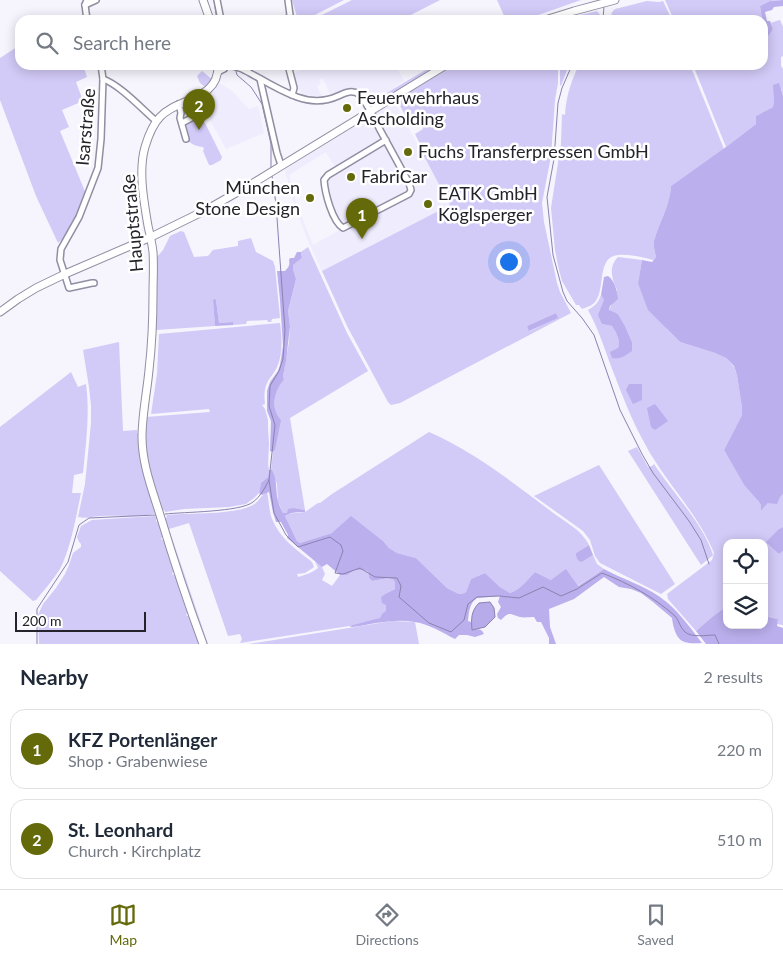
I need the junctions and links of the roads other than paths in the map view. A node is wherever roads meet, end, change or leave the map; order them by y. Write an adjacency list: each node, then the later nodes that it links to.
1 (96, 0): 6 (street)
2 (203, 0): 8 (main road)
3 (217, 0): 9 (street)
4 (288, 0): 10 (street)
5 (612, 1): 11 (main road)
6 (86, 2): 7 (street)
7 (87, 15)
8 (208, 15)
9 (220, 15)
10 (290, 15)
11 (562, 15)
12 (102, 70): 17 (street, Isarstraße)
13 (218, 70): 20 (main road, Hauptstraße)
14 (243, 70): 18 (street)
15 (289, 70): 19 (street)
16 (438, 70): 22 (main road)
17 (103, 79): 23 (street); 29 (street, Isarstraße)
18 (260, 79): 19 (street); 27 (street)
19 (292, 95): 22 (street)
20 (190, 100): 21 (main road, Hauptstraße); 24 (street)
21 (180, 104): 23 (main road, Hauptstraße); 24 (street)
22 (370, 111): 26 (street); 27 (main road)
23 (156, 121): 28 (main road, Hauptstraße)
24 (182, 123): 25 (street)
25 (186, 139)
26 (386, 140): 26 (street)
27 (278, 167): 28 (main road)
28 (151, 236): 29 (main road); 32 (main road, Hauptstraße)
29 (65, 274): 30 (street); 31 (main road)
30 (94, 283)
31 (0, 312)
32 (203, 644)

